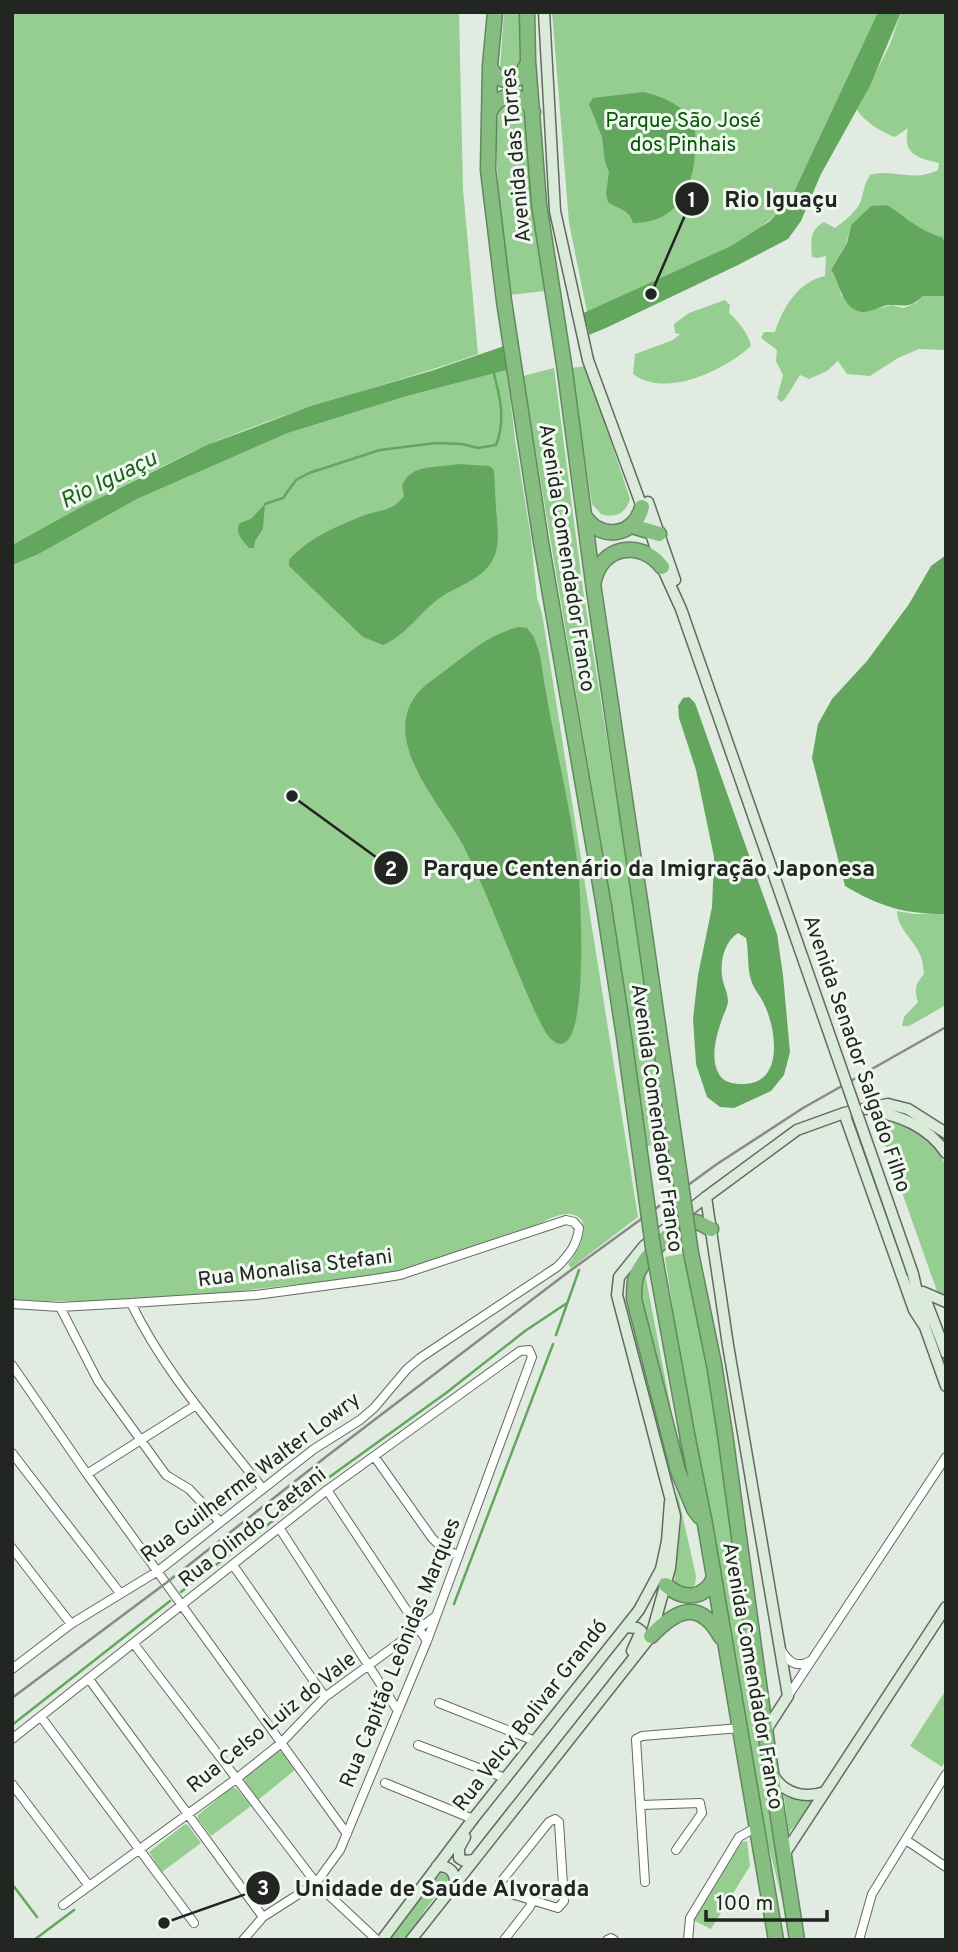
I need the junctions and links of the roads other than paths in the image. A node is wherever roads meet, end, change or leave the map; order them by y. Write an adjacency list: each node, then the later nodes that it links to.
1 (495, 12): 5 (highway, Avenida das Torres)
2 (527, 12): 4 (highway, Avenida das Torres)
3 (544, 12): 10 (main road, Avenida Senador Salgado Filho)
4 (528, 61): 5 (highway); 7 (highway, Avenida das Torres)
5 (490, 66): 6 (highway, Avenida das Torres)
6 (489, 114): 7 (highway); 9 (highway, Avenida das Torres)
7 (534, 114): 8 (highway, Avenida das Torres)
8 (554, 293): 12 (highway, Avenida Comendador Franco)
9 (504, 301): 47 (highway, Avenida Comendador Franco, bridge)
10 (629, 470): 11 (main road, Avenida Senador Salgado Filho); 14 (main road, Avenida Senador Salgado Filho)
11 (642, 507): 13 (highway); 14 (main road, Avenida Senador Salgado Filho)
12 (583, 514): 13 (highway); 16 (highway, Avenida Comendador Franco)
13 (632, 526): 14 (highway)
14 (654, 532): 15 (main road, Avenida Senador Salgado Filho); 17 (main road, Avenida Senador Salgado Filho)
15 (662, 567): 16 (highway); 17 (main road, Avenida Senador Salgado Filho)
16 (594, 590): 78 (highway, Avenida Comendador Franco, bridge)
17 (681, 608): 26 (main road, Avenida Senador Salgado Filho, bridge)
18 (865, 1109): 19 (main road, Rua Velcy Bolivar Grandó); 20 (main road, Rua Velcy Bolivar Grandó); 21 (main road, Rua Velcy Bolivar Grandó)
19 (844, 1113): 22 (main road, Rua Velcy Bolivar Grandó); 32 (main road)
20 (946, 1133)
21 (946, 1153)
22 (706, 1197): 23 (main road, Rua Velcy Bolivar Grandó); 25 (main road, Avenida Comendador Franco)
23 (694, 1207): 25 (main road, Avenida Comendador Franco); 45 (main road, Rua Velcy Bolivar Grandó)
24 (574, 1222): 29 (street, Rua Monalisa Stefani); 43 (street, Rua Guilherme Walter Lowry)
25 (710, 1223): 47 (highway); 66 (main road, Avenida Comendador Franco)
26 (912, 1274): 27 (main road, Avenida Senador Salgado Filho); 32 (main road, Avenida Senador Salgado Filho)
27 (923, 1292): 28 (main road); 34 (main road, Avenida Senador Salgado Filho)
28 (946, 1302)
29 (131, 1303): 31 (street, Rua Monalisa Stefani); 37 (street)
30 (12, 1304): 31 (street, Rua Monalisa Stefani)
31 (60, 1307): 38 (street)
32 (926, 1326): 36 (main road, Avenida Senador Salgado Filho)
33 (520, 1351): 40 (street, Rua Olindo Caetani); 50 (street, Rua Capitão Leônidas Marques)
34 (946, 1353)
35 (12, 1365): 42 (street)
36 (946, 1386)
37 (196, 1405): 38 (street); 43 (street)
38 (140, 1439): 42 (street); 46 (street)
39 (12, 1453): 55 (street)
40 (374, 1456): 44 (street, Rua Olindo Caetani); 50 (street)
41 (946, 1457): 67 (street)
42 (88, 1474): 52 (street)
43 (263, 1489): 46 (street, Rua Guilherme Walter Lowry)
44 (327, 1490): 48 (street, Rua Olindo Caetani); 61 (street)
45 (670, 1500): 54 (main road, Rua Velcy Bolivar Grandó); 60 (main road, Rua Velcy Bolivar Grandó)
46 (220, 1522): 52 (street, Rua Guilherme Walter Lowry)
47 (705, 1524): 53 (highway, Avenida Comendador Franco)
48 (280, 1529): 51 (street, Rua Olindo Caetani); 68 (street)
49 (12, 1548): 59 (street)
50 (459, 1555): 58 (street, Rua Capitão Leônidas Marques)
51 (233, 1565): 56 (street, Rua Olindo Caetani); 73 (street)
52 (158, 1571): 55 (street, Rua Guilherme Walter Lowry); 56 (street)
53 (714, 1578): 54 (highway); 65 (highway, Avenida Comendador Franco)
54 (666, 1585): 62 (main road, Rua Velcy Bolivar Grandó)
55 (120, 1592): 59 (street, Rua Guilherme Walter Lowry)
56 (182, 1605): 64 (street, Rua Olindo Caetani); 81 (street)
57 (946, 1607): 89 (main road)
58 (436, 1616): 61 (street, Rua Celso Luiz do Vale); 63 (street, Rua Capitão Leônidas Marques)
59 (71, 1624): 69 (street, Rua Guilherme Walter Lowry)
60 (626, 1627): 71 (main road); 80 (main road, Rua Velcy Bolivar Grandó)
61 (419, 1629): 63 (street); 68 (street, Rua Celso Luiz do Vale)
62 (650, 1636): 65 (highway); 71 (main road, Rua Velcy Bolivar Grandó)
63 (427, 1641): 75 (street, Rua Capitão Leônidas Marques)
64 (134, 1644): 70 (street, Rua Olindo Caetani); 86 (street)
65 (725, 1644): 77 (highway, Avenida Comendador Franco)
66 (781, 1650): 67 (street); 72 (main road, Avenida Comendador Franco)
67 (812, 1659): 72 (street)
68 (368, 1665): 73 (street, Rua Celso Luiz do Vale); 75 (street)
69 (12, 1669)
70 (89, 1679): 76 (street, Rua Olindo Caetani); 91 (street)
71 (614, 1681): 99 (main road, Rua Velcy Bolivar Grandó)
72 (789, 1696): 78 (main road, Avenida Comendador Franco)
73 (325, 1697): 81 (street, Rua Celso Luiz do Vale)
74 (439, 1703): 80 (street)
75 (398, 1711): 94 (street, Rua Capitão Leônidas Marques)
76 (41, 1717): 79 (street, Rua Olindo Caetani); 97 (street)
77 (740, 1728): 90 (street); 93 (highway, Avenida Comendador Franco)
78 (766, 1730): 83 (highway, Avenida Comendador Franco)
79 (12, 1739)
80 (535, 1741): 85 (main road, Rua Velcy Bolivar Grandó)
81 (280, 1744): 86 (street, Rua Celso Luiz do Vale); 94 (street)
82 (418, 1745): 85 (street)
83 (771, 1772): 89 (main road); 98 (highway, Avenida Comendador Franco)
84 (946, 1774): 95 (street)
85 (505, 1778): 92 (main road, Rua Velcy Bolivar Grandó)
86 (236, 1779): 91 (street, Rua Celso Luiz do Vale); 103 (street)
87 (385, 1783): 92 (street)
88 (12, 1784): 104 (street)
89 (825, 1792): 98 (main road)
90 (640, 1805): 96 (street); 102 (street)
91 (188, 1814): 97 (street, Rua Celso Luiz do Vale); 108 (street)
92 (473, 1819): 99 (main road); 100 (main road, Rua Velcy Bolivar Grandó)
93 (757, 1827): 114 (street); 115 (highway, Avenida Comendador Franco)
94 (347, 1834): 103 (street, Rua Capitão Leônidas Marques)
95 (906, 1840): 101 (street); 117 (street)
96 (676, 1850)
97 (138, 1851): 104 (street, Rua Celso Luiz do Vale); 109 (street)
98 (783, 1856): 116 (highway, Avenida Comendador Franco)
99 (474, 1860): 105 (main road, Rua Velcy Bolivar Grandó)
100 (437, 1866): 105 (main road); 111 (main road, Rua Velcy Bolivar Grandó)
101 (946, 1867)
102 (645, 1882)
103 (316, 1883): 108 (street, Rua Capitão Leônidas Marques); 111 (street)
104 (89, 1886): 107 (street, Rua Celso Luiz do Vale)
105 (455, 1886): 112 (main road, Rua Velcy Bolivar Grandó)
106 (533, 1900): 106 (street); 113 (street)
107 (63, 1905)
108 (263, 1917): 110 (street, Rua Capitão Leônidas Marques)
109 (194, 1923)
110 (243, 1940)
111 (380, 1940)
112 (411, 1940)
113 (504, 1940)
114 (688, 1940)
115 (776, 1940)
116 (798, 1940)
117 (859, 1940)

